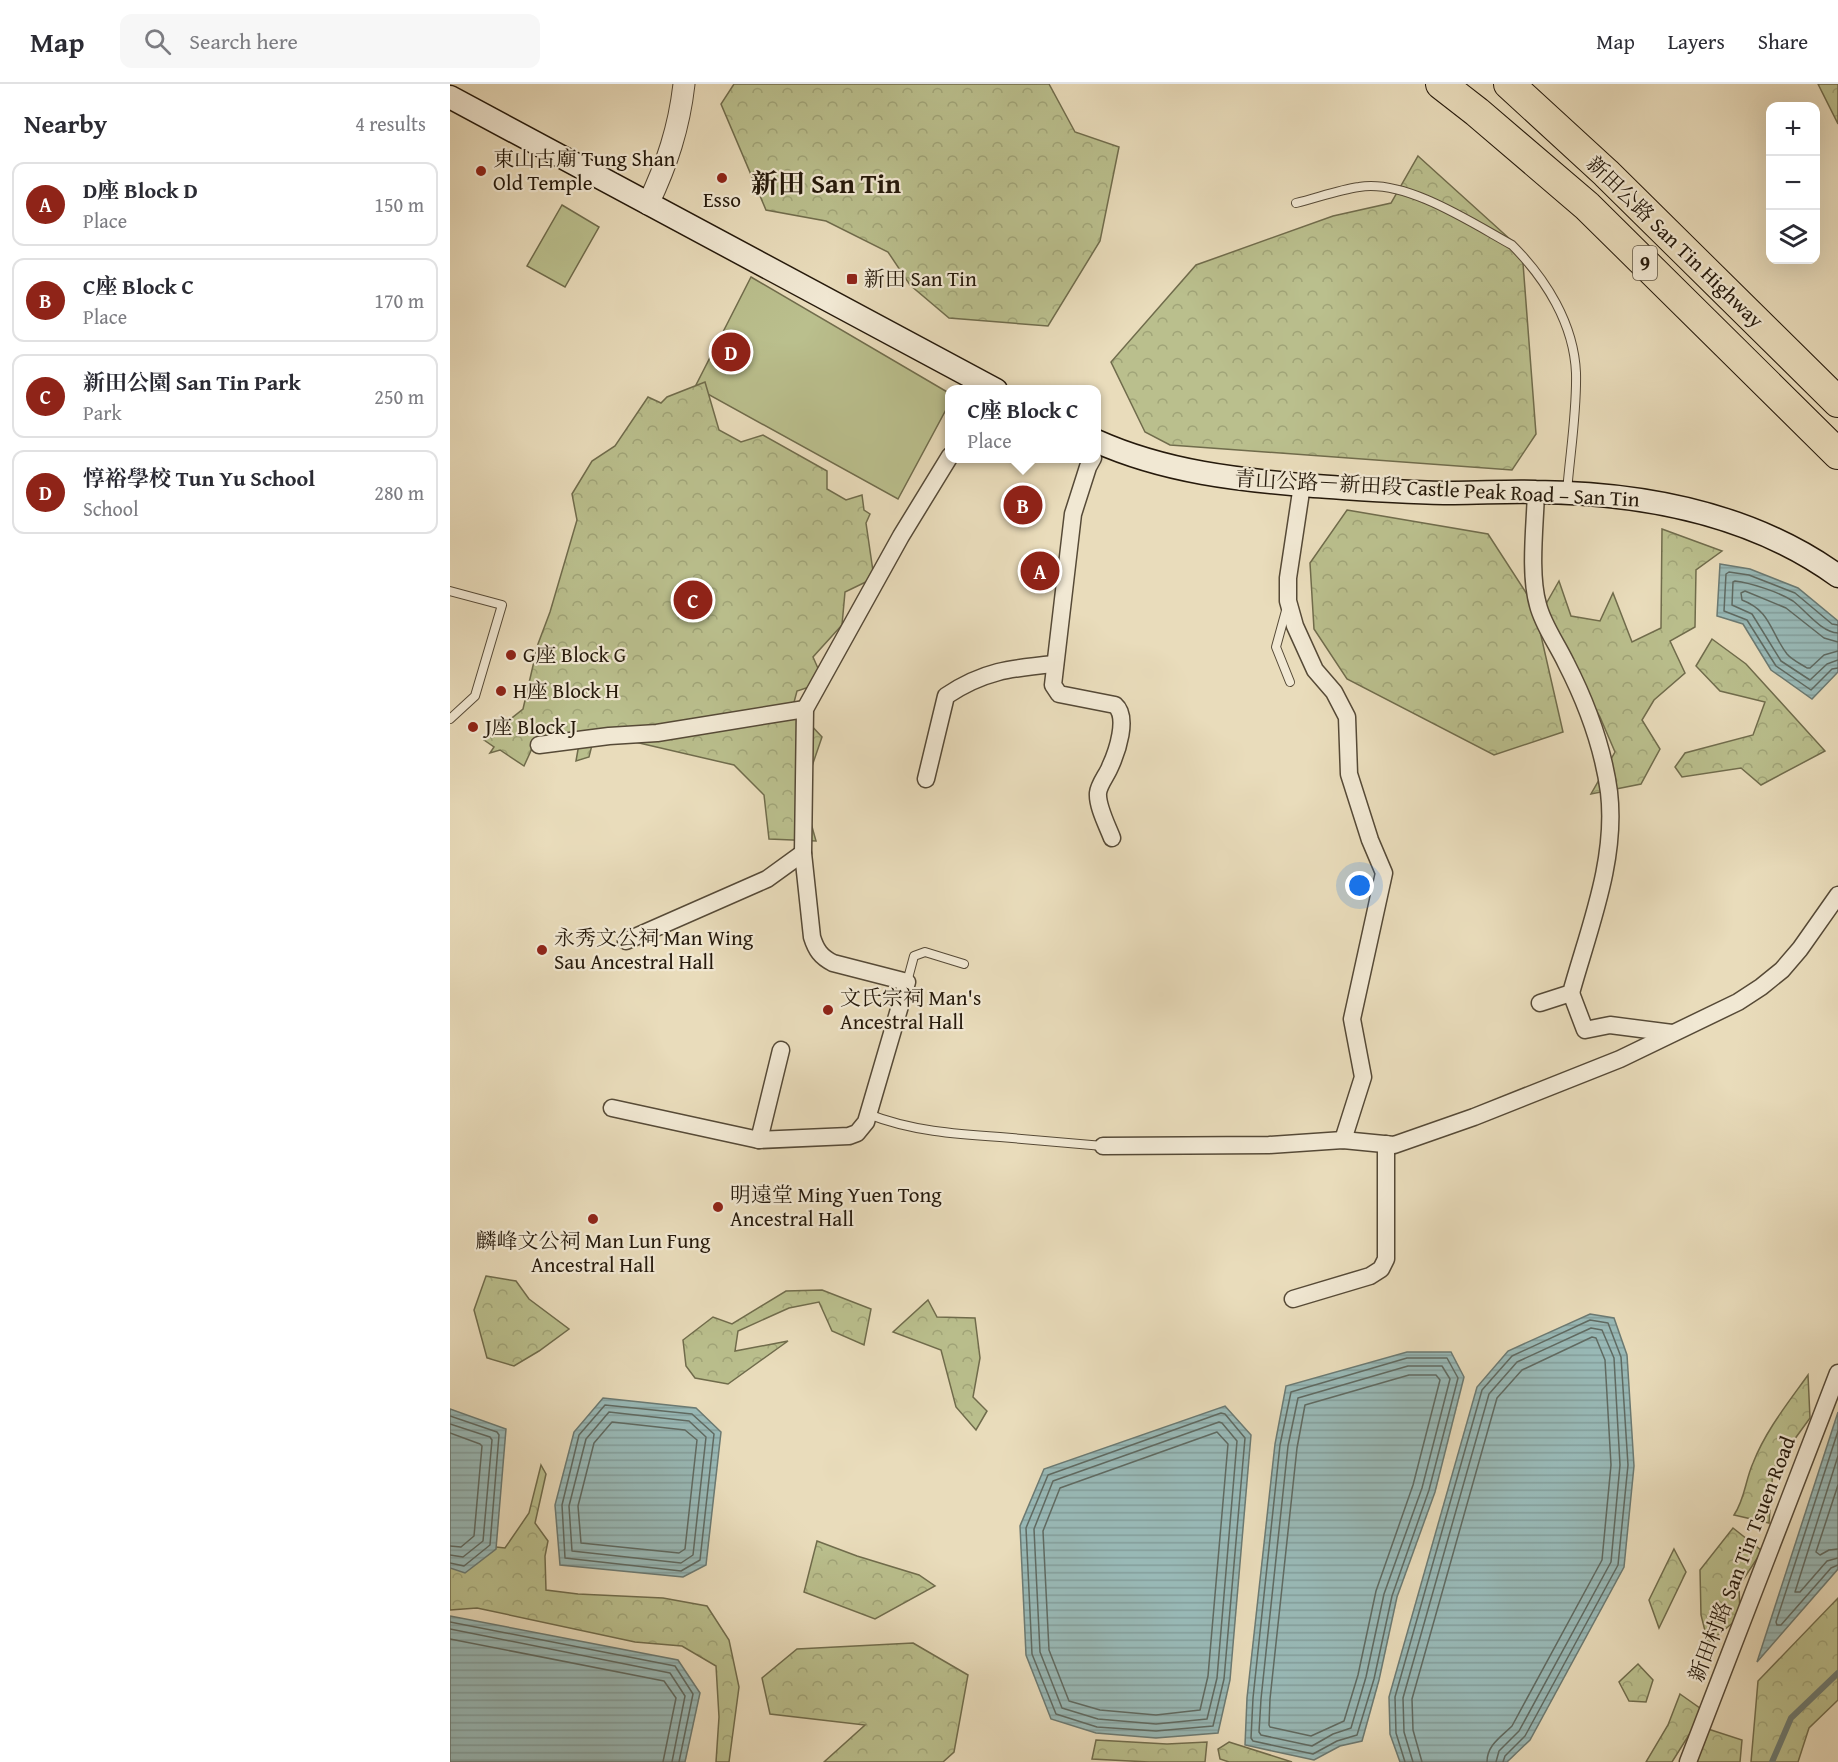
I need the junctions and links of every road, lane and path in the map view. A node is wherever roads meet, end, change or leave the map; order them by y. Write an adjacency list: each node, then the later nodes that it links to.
1 (684, 84): 6 (street)
2 (1441, 84): 10 (highway, 新田公路 San Tin Highway / 9)
3 (1509, 84): 8 (highway, 新田公路 San Tin Highway / 9)
4 (450, 97): 6 (main road)
5 (1296, 203): 15 (lane)
6 (648, 204): 7 (main road)
7 (985, 385)
8 (1838, 402)
9 (1101, 450): 13 (main road, 青山公路－新田段 Castle Peak Road – San Tin)
10 (1838, 453)
11 (946, 463): 21 (street)
12 (1090, 463): 19 (street)
13 (1302, 485): 14 (main road, 青山公路－新田段 Castle Peak Road – San Tin); 18 (street)
14 (1536, 492): 15 (main road, 青山公路－新田段 Castle Peak Road – San Tin); 31 (street)
15 (1567, 493): 16 (main road, 青山公路－新田段 Castle Peak Road – San Tin)
16 (1838, 576)
17 (450, 591): 22 (lane)
18 (1288, 601): 20 (lane); 38 (street)
19 (1054, 664): 24 (street); 25 (street)
20 (1290, 682)
21 (805, 708): 23 (street); 26 (street)
22 (450, 719)
23 (538, 745)
24 (926, 779)
25 (1112, 838)
26 (803, 853): 28 (street); 30 (street)
27 (1838, 895): 33 (street)
28 (626, 941)
29 (964, 964): 30 (lane)
30 (907, 982): 36 (street)
31 (1571, 993): 32 (street); 33 (street)
32 (1540, 1003)
33 (1673, 1034): 39 (street)
34 (782, 1050): 37 (street)
35 (612, 1108): 37 (street)
36 (868, 1114): 37 (street); 40 (lane)
37 (759, 1140)
38 (1343, 1140): 39 (street); 40 (street)
39 (1386, 1144): 41 (street)
40 (1103, 1146)
41 (1293, 1299)
42 (1838, 1373): 43 (street, 新田村路 San Tin Tsuen Road)
43 (1688, 1762)

